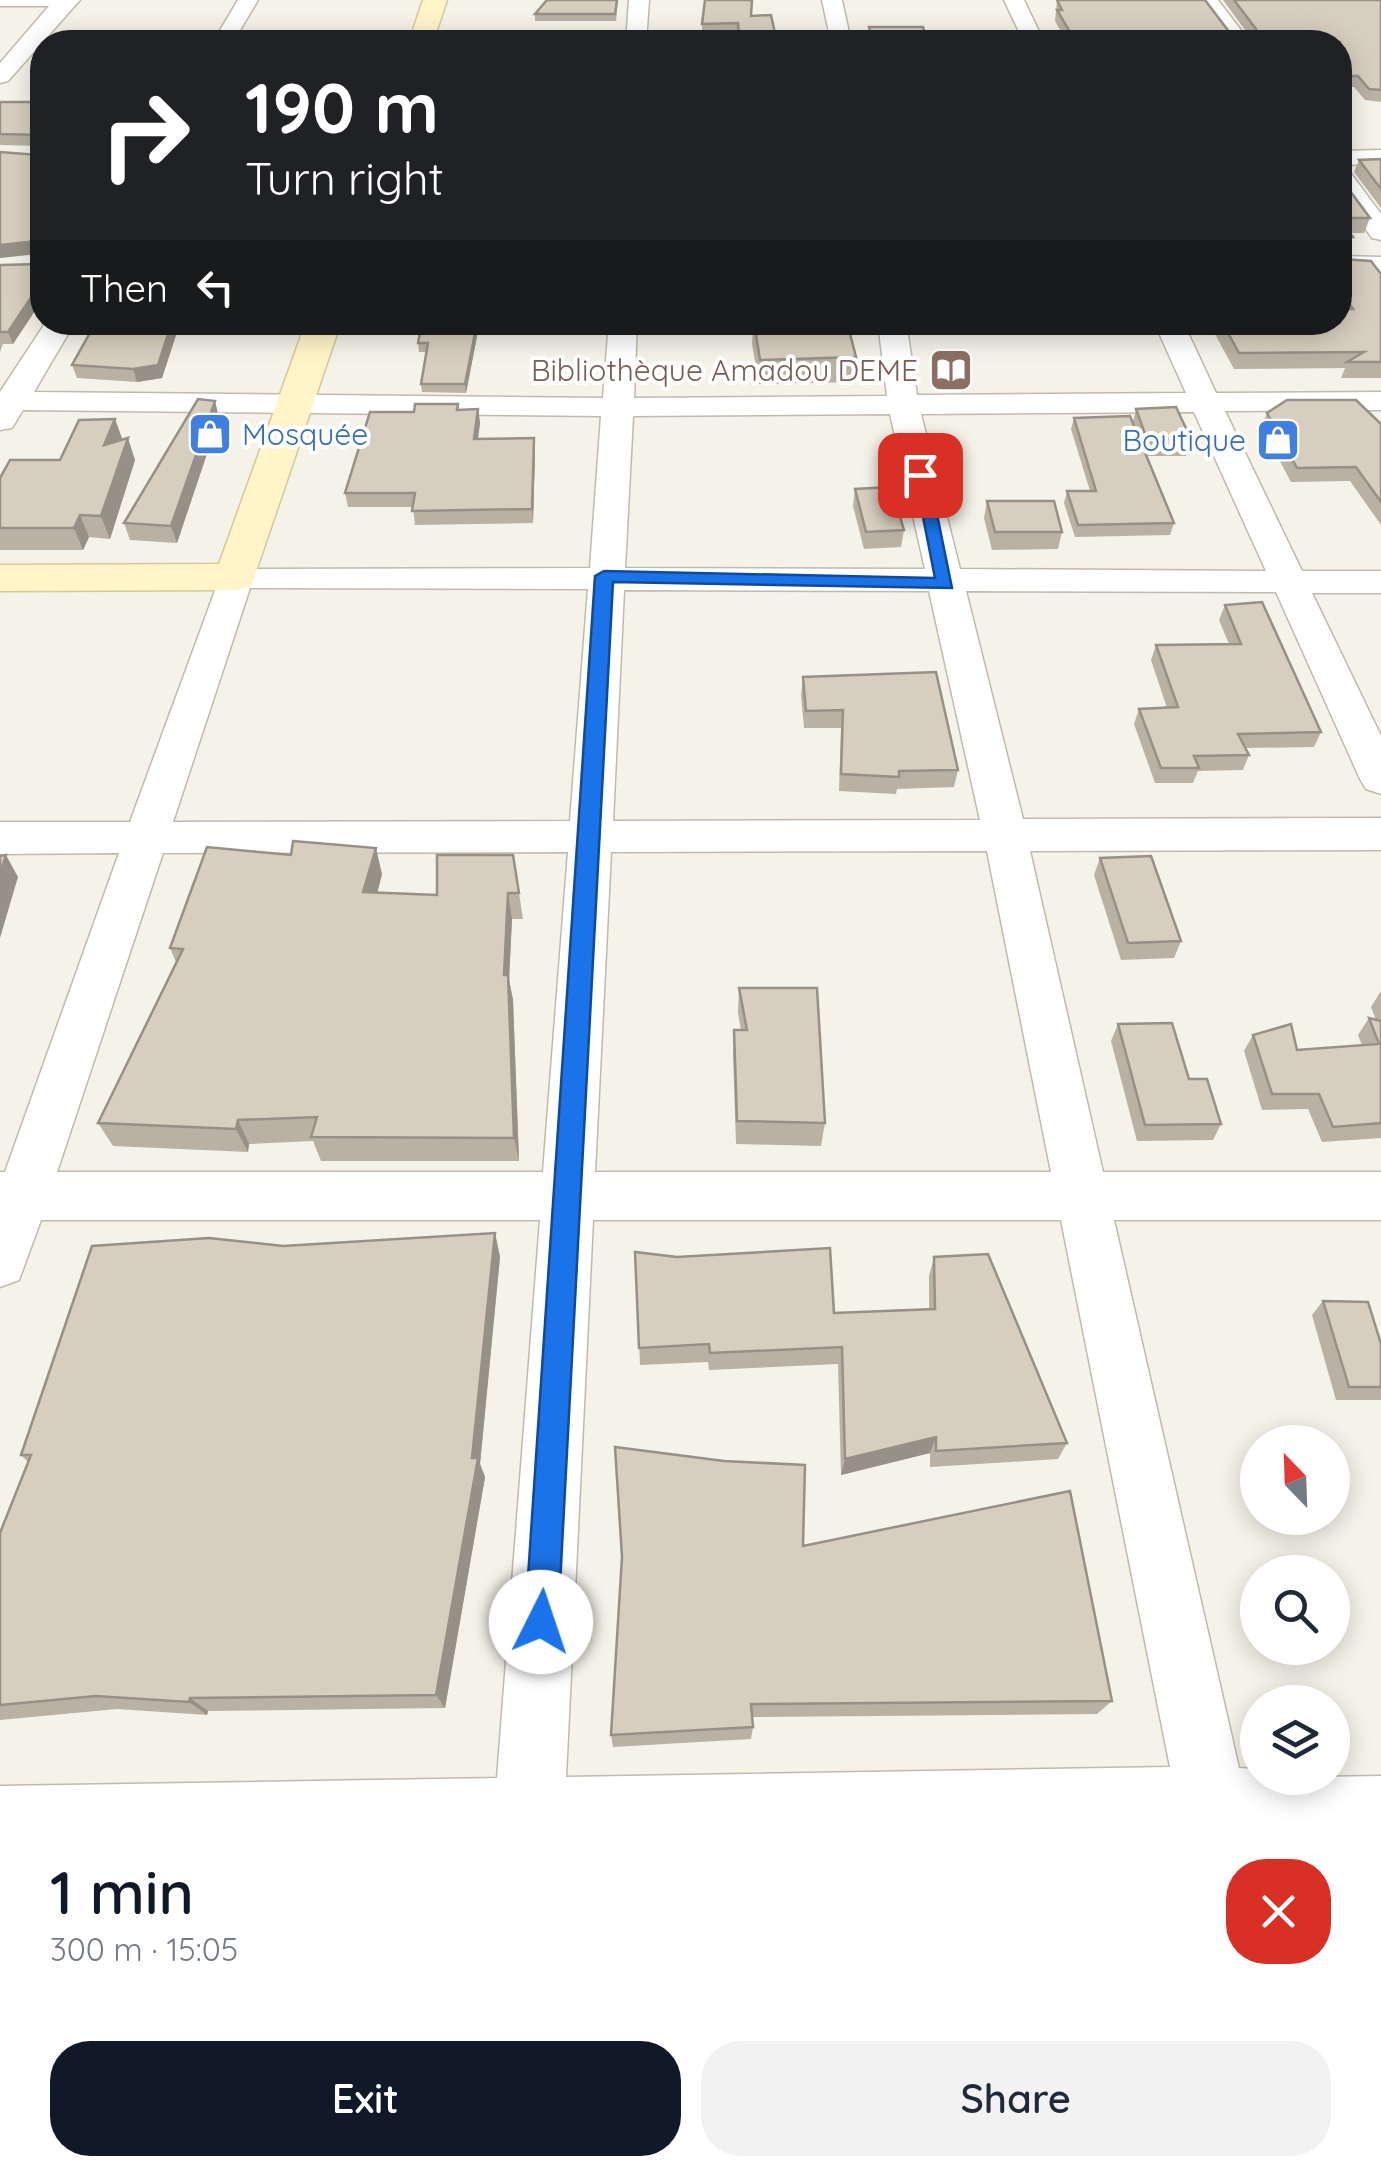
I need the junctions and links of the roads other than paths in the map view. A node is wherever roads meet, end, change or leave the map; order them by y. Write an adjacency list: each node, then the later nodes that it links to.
1 (0, 0): 2 (street)
2 (68, 0): 9 (street)
3 (248, 0): 10 (street)
4 (436, 0): 11 (street)
5 (638, 0): 12 (street)
6 (832, 0): 13 (street)
7 (1014, 0): 14 (street)
8 (1208, 0): 15 (street)
9 (40, 30)
10 (230, 30)
11 (425, 30)
12 (637, 30)
13 (838, 30)
14 (1028, 30)
15 (1231, 30)
16 (30, 41): 18 (street)
17 (30, 72): 18 (street)
18 (1, 73)
19 (1381, 157): 20 (street)
20 (1352, 158)
21 (1352, 192): 22 (street)
22 (1381, 232)
23 (1352, 264): 24 (street)
24 (1381, 265)
25 (52, 335): 35 (street)
26 (320, 335): 30 (street)
27 (622, 335): 34 (street)
28 (894, 335): 32 (street)
29 (1175, 335): 33 (street)
30 (298, 400): 34 (street); 35 (street); 37 (street)
31 (1381, 401): 33 (street)
32 (903, 402): 33 (street); 34 (street); 40 (street)
33 (1210, 405): 41 (street)
34 (619, 406): 36 (street)
35 (4, 408)
36 (604, 576): 37 (street); 40 (street); 45 (street)
37 (236, 577): 38 (street); 47 (street)
38 (0, 578)
39 (1381, 582): 41 (street)
40 (946, 584): 41 (street); 44 (street)
41 (1294, 585): 42 (street)
42 (1381, 779)
43 (1381, 834): 44 (street)
44 (1006, 835): 45 (street); 50 (street)
45 (589, 836): 47 (street); 49 (street)
46 (0, 838): 47 (street)
47 (147, 838): 48 (street)
48 (12, 1196): 49 (street); 52 (street)
49 (568, 1196): 50 (street); 56 (street)
50 (1080, 1196): 51 (street); 54 (street)
51 (1381, 1196)
52 (0, 1262)
53 (1381, 1811): 54 (street)
54 (1214, 1814): 56 (street)
55 (0, 1821): 56 (street)
56 (529, 1821)

